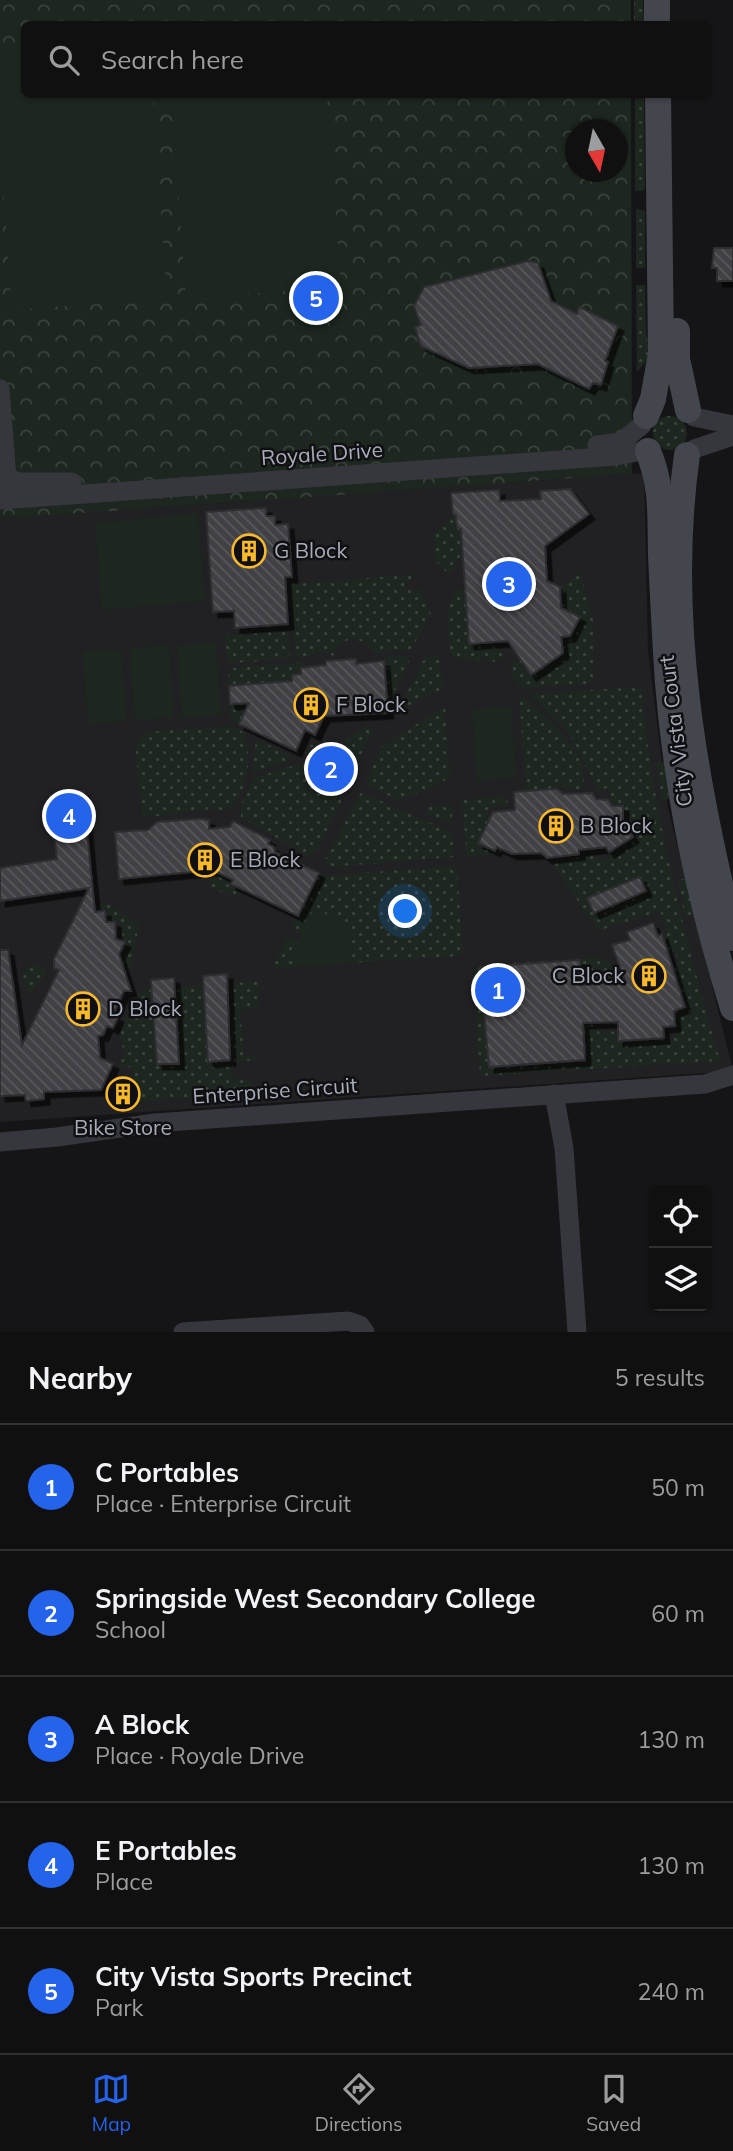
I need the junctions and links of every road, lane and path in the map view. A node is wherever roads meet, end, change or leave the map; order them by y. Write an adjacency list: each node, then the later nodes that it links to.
1 (657, 0): 3 (street)
2 (675, 0): 4 (street)
3 (657, 21)
4 (676, 21)
5 (658, 98): 10 (street)
6 (676, 98): 8 (street)
7 (0, 389): 13 (street, Royale Drive)
8 (691, 414): 9 (street); 10 (street); 12 (street)
9 (733, 425)
10 (645, 435): 12 (street); 13 (street, Royale Drive); 14 (street, Royale Drive); 16 (street, City Vista Court)
11 (733, 436): 12 (street)
12 (691, 452): 15 (street, City Vista Court)
13 (3, 484)
14 (0, 500)
15 (733, 938)
16 (733, 1008)
17 (733, 1075): 18 (street, Enterprise Circuit)
18 (705, 1084): 19 (street, Enterprise Circuit); 20 (street, Enterprise Circuit)
19 (733, 1086)
20 (560, 1094): 21 (street, Enterprise Circuit); 24 (street)
21 (0, 1142)
22 (183, 1332): 23 (street)
23 (365, 1332)
24 (577, 1332)

